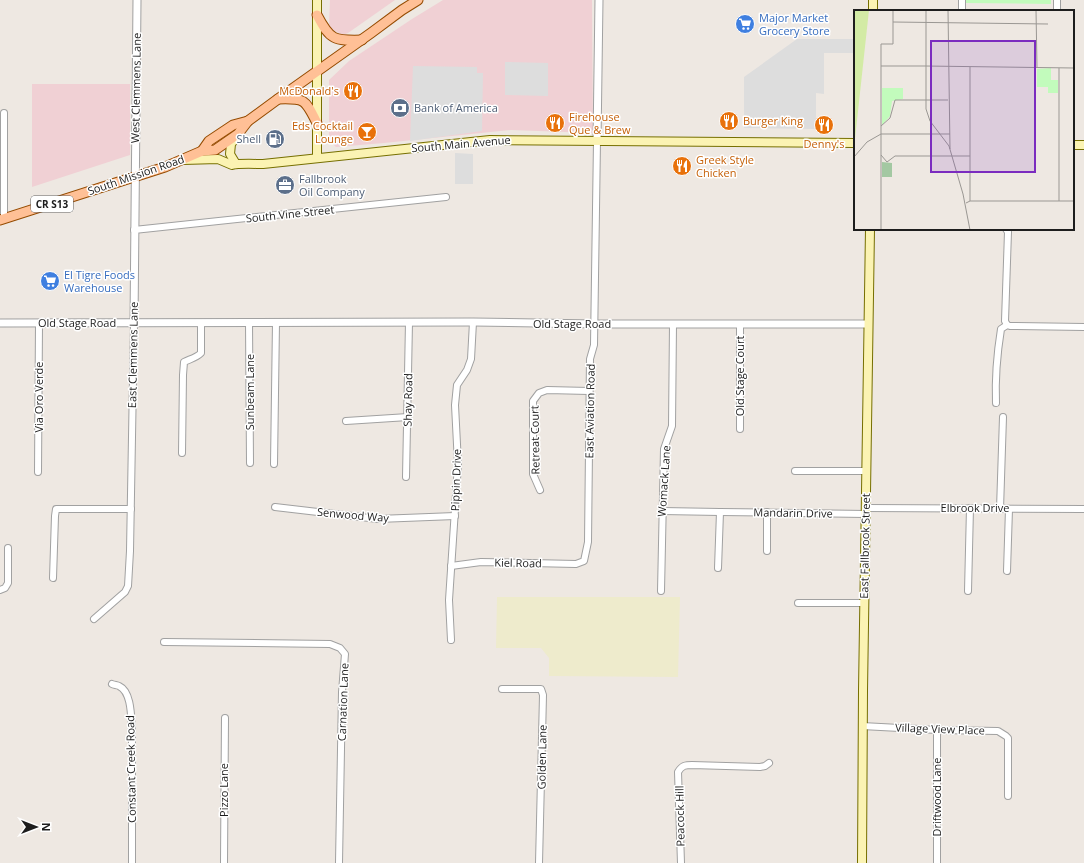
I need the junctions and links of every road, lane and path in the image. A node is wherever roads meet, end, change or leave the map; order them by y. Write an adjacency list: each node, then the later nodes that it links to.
1 (137, 0): 21 (street, West Clemmens Lane)
2 (317, 0): 7 (main road)
3 (418, 0): 8 (main road, South Mission Road / CR S13)
4 (599, 0): 15 (street)
5 (874, 0): 6 (main road)
6 (873, 10)
7 (317, 14): 8 (main road); 9 (main road)
8 (362, 40): 9 (main road, South Mission Road / CR S13)
9 (317, 72): 10 (main road, South Mission Road / CR S13); 13 (main road)
10 (278, 99): 12 (main road, South Mission Road / CR S13); 13 (main road)
11 (4, 113): 23 (street)
12 (248, 121): 14 (main road, South Mission Road / CR S13); 17 (main road, South Mission Road / CR S13)
13 (317, 122): 18 (main road)
14 (238, 134): 17 (main road, South Mission Road / CR S13); 20 (main road)
15 (597, 141): 16 (main road, South Main Avenue); 18 (main road, South Main Avenue); 35 (street, East Aviation Road)
16 (854, 144)
17 (202, 151): 19 (main road, South Mission Road / CR S13)
18 (317, 158): 20 (main road, South Main Avenue)
19 (183, 160): 20 (main road, South Main Avenue); 21 (main road, South Mission Road / CR S13)
20 (236, 164)
21 (134, 177): 23 (main road, South Mission Road / CR S13); 24 (street, East Clemmens Lane)
22 (446, 197): 24 (street, South Vine Street)
23 (2, 219)
24 (134, 230): 34 (street, East Clemmens Lane)
25 (870, 230): 38 (main road, East Fallbrook Street)
26 (1007, 230): 39 (street)
27 (201, 322): 28 (street, Old Stage Road); 34 (street, Old Stage Road); 47 (street)
28 (249, 322): 29 (street, Old Stage Road); 48 (street, Sunbeam Lane)
29 (276, 322): 30 (street, Old Stage Road); 49 (street)
30 (410, 322): 31 (street, Old Stage Road); 43 (street, Shay Road)
31 (472, 322): 35 (street, Old Stage Road); 65 (street, Pippin Drive)
32 (0, 323): 33 (street, Old Stage Road)
33 (40, 323): 34 (street, Old Stage Road); 52 (street, Via Oro Verde)
34 (134, 323): 57 (street, East Clemmens Lane)
35 (595, 324): 36 (street, Old Stage Road); 41 (street, East Aviation Road)
36 (673, 324): 37 (street, Old Stage Road); 61 (street, Womack Lane)
37 (740, 324): 38 (street, Old Stage Road); 46 (street, Old Stage Court)
38 (868, 324): 51 (main road, East Fallbrook Street)
39 (1007, 325): 40 (street); 42 (street)
40 (1084, 327)
41 (589, 391): 54 (street, Retreat Court); 68 (street, East Aviation Road)
42 (996, 404)
43 (408, 417): 45 (street); 53 (street, Shay Road)
44 (1003, 417): 58 (street)
45 (346, 421)
46 (740, 429)
47 (182, 453)
48 (250, 462)
49 (274, 464)
50 (795, 471): 51 (street)
51 (867, 471): 62 (main road, East Fallbrook Street)
52 (38, 472)
53 (406, 477)
54 (540, 490)
55 (275, 507): 65 (street, Senwood Way)
56 (970, 508): 58 (street, Elbrook Drive); 62 (street, Elbrook Drive); 75 (street)
57 (131, 509): 72 (street); 78 (street)
58 (1000, 509): 59 (street, Elbrook Drive)
59 (1009, 509): 60 (street, Elbrook Drive); 71 (street)
60 (1084, 509)
61 (662, 510): 63 (street, Mandarin Drive); 74 (street, Womack Lane)
62 (866, 511): 64 (street, Mandarin Drive); 77 (main road, East Fallbrook Street)
63 (720, 512): 64 (street, Mandarin Drive); 70 (street)
64 (767, 512): 67 (street)
65 (455, 516): 69 (street, Pippin Drive)
66 (8, 548): 73 (street)
67 (767, 551)
68 (584, 560): 69 (street, Kiel Road)
69 (451, 566): 79 (street, Pippin Drive)
70 (718, 568)
71 (1007, 571)
72 (53, 578)
73 (0, 590)
74 (660, 591)
75 (968, 591)
76 (798, 603): 77 (street)
77 (864, 603): 84 (main road, East Fallbrook Street)
78 (94, 619)
79 (451, 640)
80 (164, 642): 90 (street, Carnation Lane)
81 (112, 684): 88 (street, Constant Creek Road)
82 (502, 689): 91 (street, Golden Lane)
83 (225, 718): 89 (street, Pizzo Lane)
84 (862, 726): 85 (street, Village View Place); 93 (main road, East Fallbrook Street)
85 (937, 730): 87 (street, Village View Place); 94 (street, Driftwood Lane)
86 (769, 763): 92 (street, Peacock Hill)
87 (1008, 796)
88 (132, 863)
89 (224, 863)
90 (339, 863)
91 (539, 863)
92 (681, 863)
93 (862, 863)
94 (937, 863)

